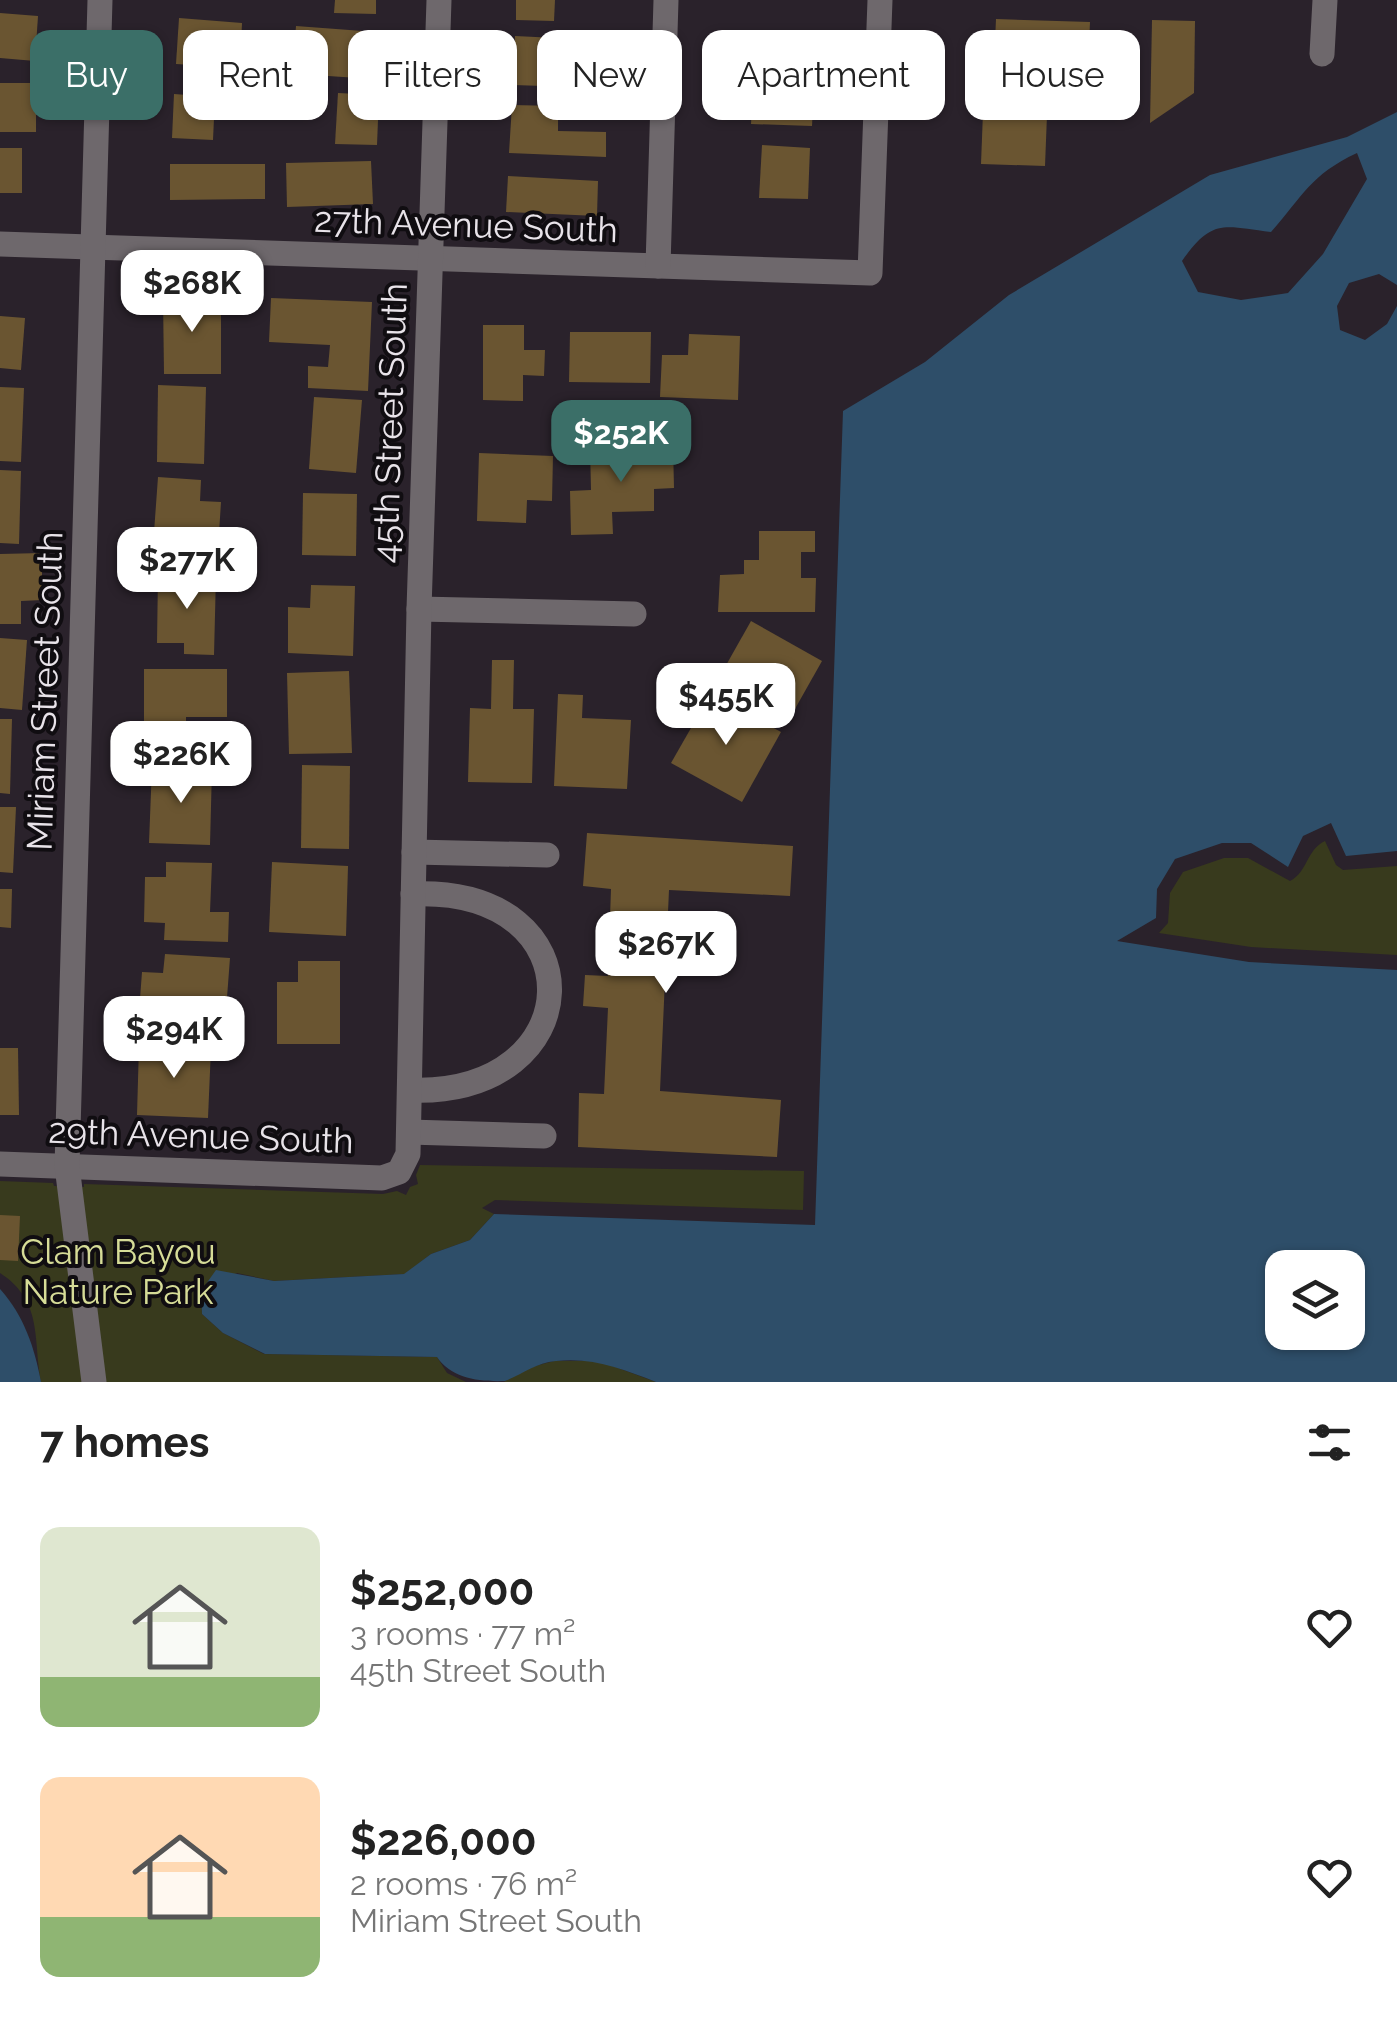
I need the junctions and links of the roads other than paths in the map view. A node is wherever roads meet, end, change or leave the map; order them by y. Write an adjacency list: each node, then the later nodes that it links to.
1 (100, 0): 8 (street, Miriam Street South)
2 (439, 0): 9 (street, 45th Street South)
3 (666, 0): 10 (street)
4 (880, 0): 10 (street, 27th Avenue South)
5 (1325, 0): 6 (street)
6 (1322, 54)
7 (0, 244): 8 (street, 27th Avenue South)
8 (92, 248): 9 (street, 27th Avenue South); 20 (street, Miriam Street South)
9 (430, 258): 10 (street, 27th Avenue South); 11 (street, 45th Street South)
10 (658, 266)
11 (419, 608): 12 (street, 45th Street South); 13 (street, 45th Street South)
12 (634, 614)
13 (414, 852): 14 (street); 15 (street, 45th Street South)
14 (547, 855)
15 (414, 894): 16 (street, 45th Street South); 16 (street)
16 (410, 1090): 17 (street, 45th Street South)
17 (409, 1132): 18 (street); 21 (street, 45th Street South)
18 (544, 1136)
19 (0, 1164): 20 (street, 29th Avenue South)
20 (66, 1166): 21 (street, 29th Avenue South); 22 (street, Miriam Street South)
21 (399, 1172)
22 (94, 1382)

